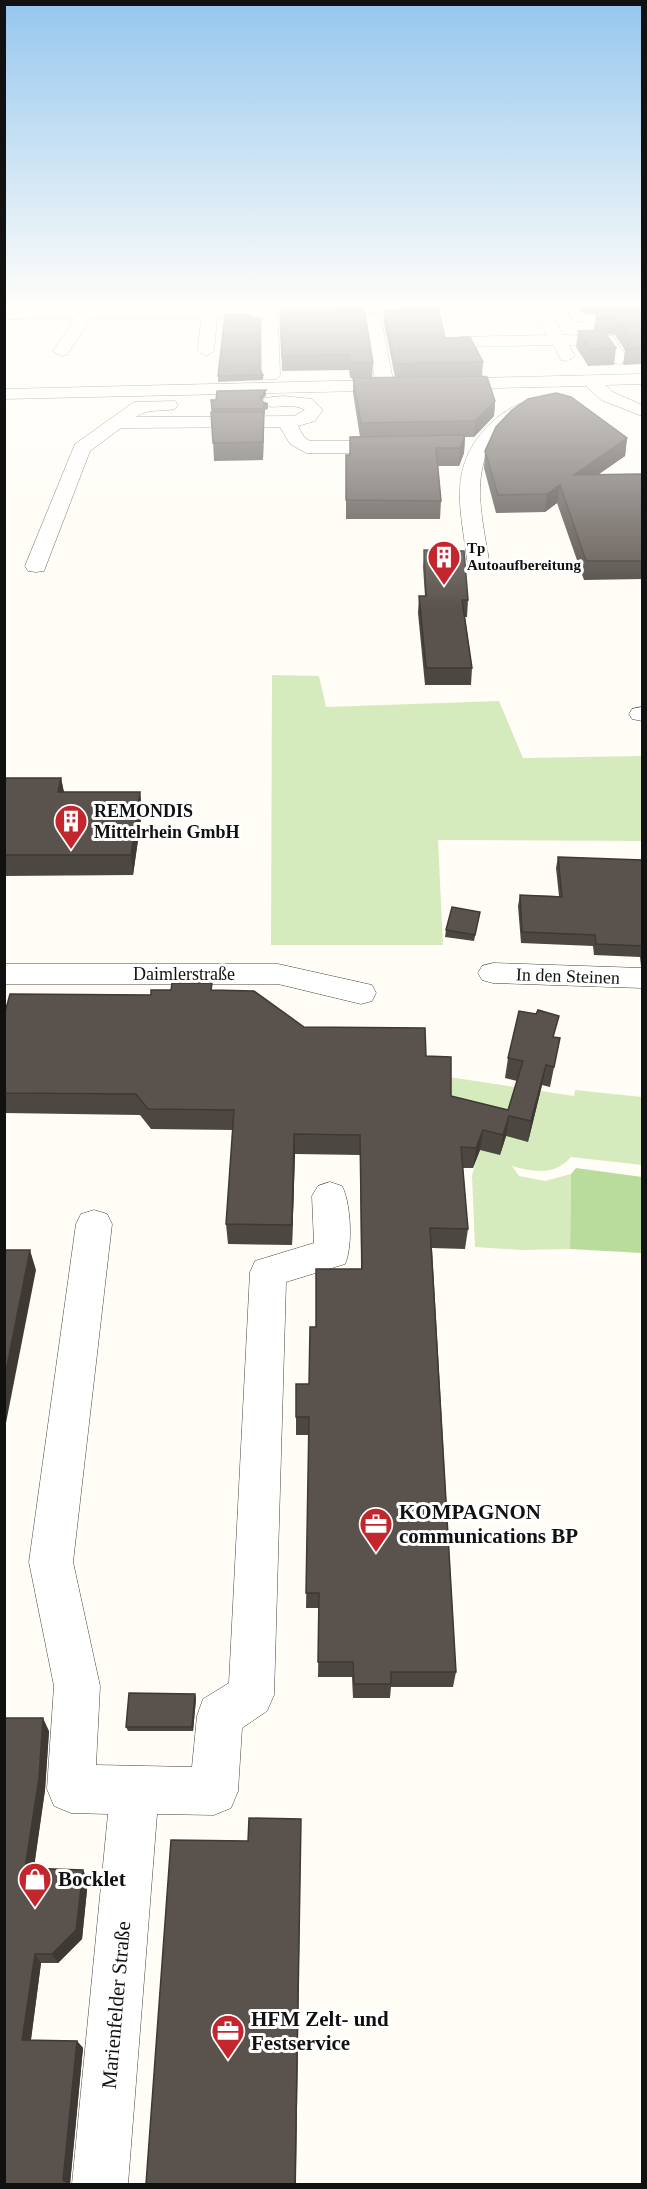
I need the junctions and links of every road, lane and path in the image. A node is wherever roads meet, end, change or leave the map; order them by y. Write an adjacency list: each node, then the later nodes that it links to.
1 (135, 404): 7 (street)
2 (309, 404): 6 (street)
3 (534, 404): 9 (street)
4 (626, 404): 5 (street)
5 (642, 411)
6 (286, 421): 7 (street); 10 (street)
7 (115, 423): 12 (street)
8 (457, 446): 9 (street)
9 (480, 446): 11 (street)
10 (412, 447)
11 (478, 560)
12 (36, 566)
13 (494, 973): 15 (street, In den Steinen)
14 (4, 974): 16 (street, Daimlerstraße)
15 (642, 978)
16 (360, 993)
17 (330, 1196): 19 (street)
18 (94, 1224): 19 (street)
19 (135, 1790): 20 (street, Marienfelder Straße)
20 (100, 2184)

